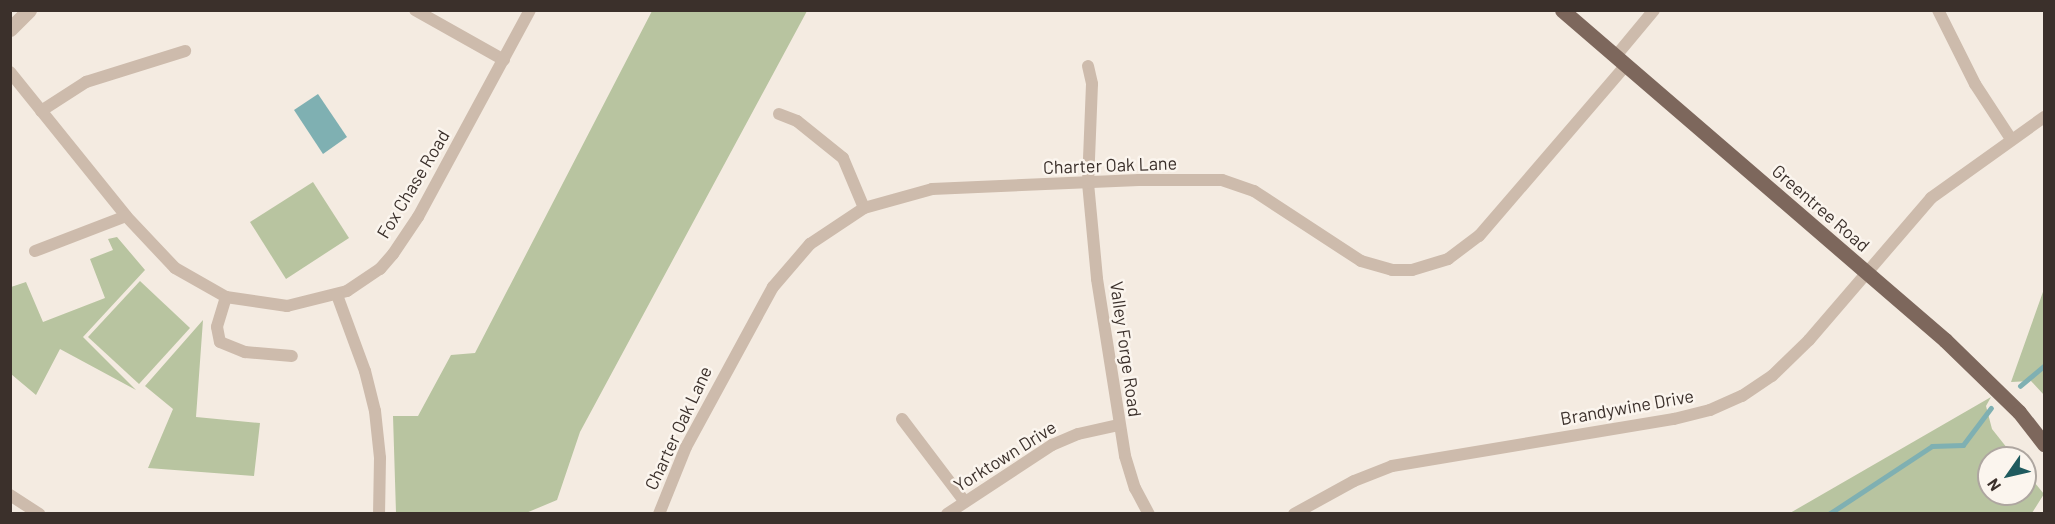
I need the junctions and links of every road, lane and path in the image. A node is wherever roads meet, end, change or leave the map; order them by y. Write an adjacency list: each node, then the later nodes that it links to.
1 (29, 10): 7 (street)
2 (415, 10): 9 (street)
3 (530, 10): 9 (street, Fox Chase Road)
4 (1562, 10): 10 (main road, Greentree Road)
5 (1654, 10): 10 (street, Charter Oak Lane)
6 (1938, 10): 16 (street)
7 (10, 29)
8 (185, 51): 13 (street)
9 (504, 60): 22 (street, Fox Chase Road)
10 (1620, 61): 17 (street, Charter Oak Lane); 21 (main road, Greentree Road)
11 (1088, 66): 17 (street, Valley Forge Road)
12 (10, 72): 13 (street, Fox Chase Road)
13 (42, 111): 19 (street, Fox Chase Road)
14 (779, 114): 18 (street)
15 (2044, 117): 16 (street, Brandywine Drive)
16 (2011, 140): 21 (street, Brandywine Drive)
17 (1088, 183): 18 (street, Charter Oak Lane); 26 (street, Valley Forge Road)
18 (864, 208): 32 (street, Charter Oak Lane)
19 (126, 216): 20 (street); 23 (street, Fox Chase Road)
20 (35, 251)
21 (1866, 272): 27 (main road, Greentree Road); 35 (street, Brandywine Drive)
22 (337, 295): 23 (street, Fox Chase Road); 31 (street)
23 (226, 297): 24 (street)
24 (292, 356)
25 (902, 419): 29 (street)
26 (1119, 426): 29 (street, Yorktown Drive); 34 (street, Valley Forge Road)
27 (2044, 444)
28 (10, 495): 30 (street)
29 (964, 502): 33 (street, Yorktown Drive)
30 (39, 513)
31 (379, 513)
32 (659, 513)
33 (947, 513)
34 (1149, 513)
35 (1293, 513)

